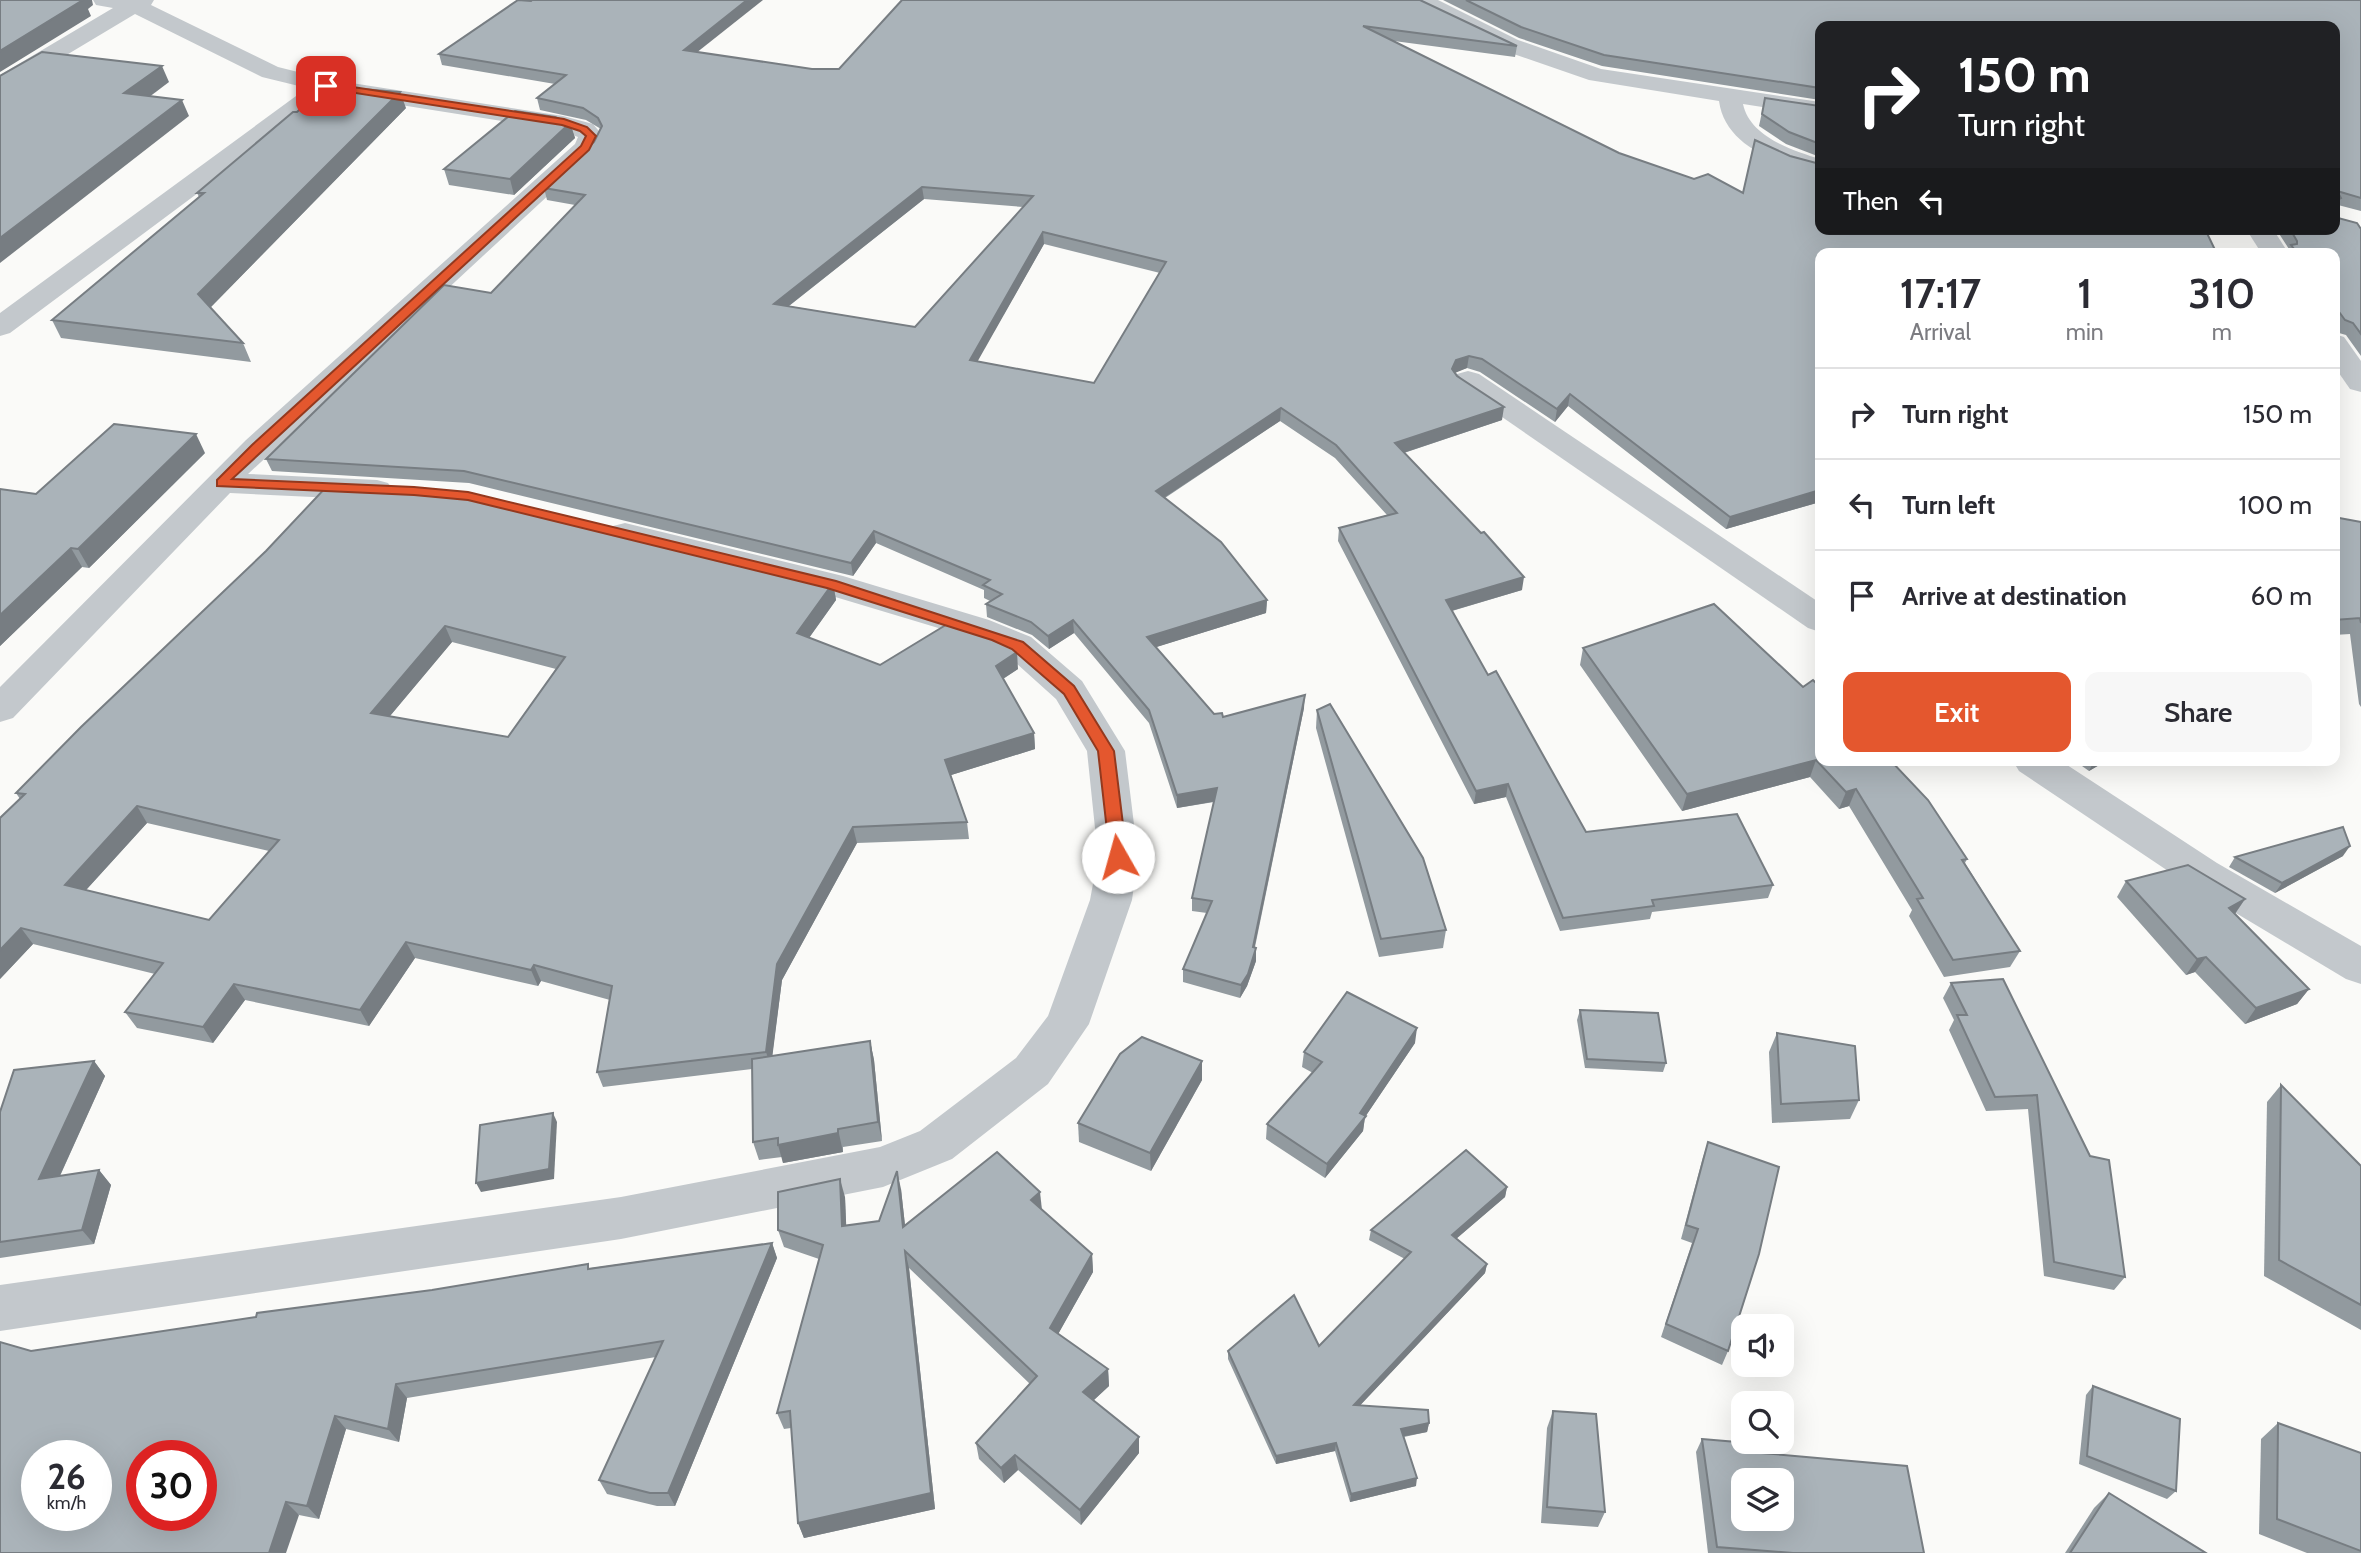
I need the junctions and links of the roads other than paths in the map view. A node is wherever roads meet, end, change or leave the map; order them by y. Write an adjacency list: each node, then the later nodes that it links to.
1 (104, 0): 3 (street)
2 (1421, 0): 6 (street)
3 (138, 2): 4 (street); 5 (street)
4 (0, 85)
5 (326, 86): 9 (street); 13 (street)
6 (1730, 96): 7 (street); 8 (street)
7 (1815, 108)
8 (1815, 165)
9 (0, 327)
10 (2340, 352): 12 (street)
11 (1468, 380): 16 (street)
12 (2361, 383)
13 (221, 483): 14 (street); 17 (street)
14 (414, 491)
15 (589, 524): 20 (street)
16 (1815, 617)
17 (0, 709)
18 (2040, 766): 19 (street)
19 (2361, 967)
20 (0, 1308)

